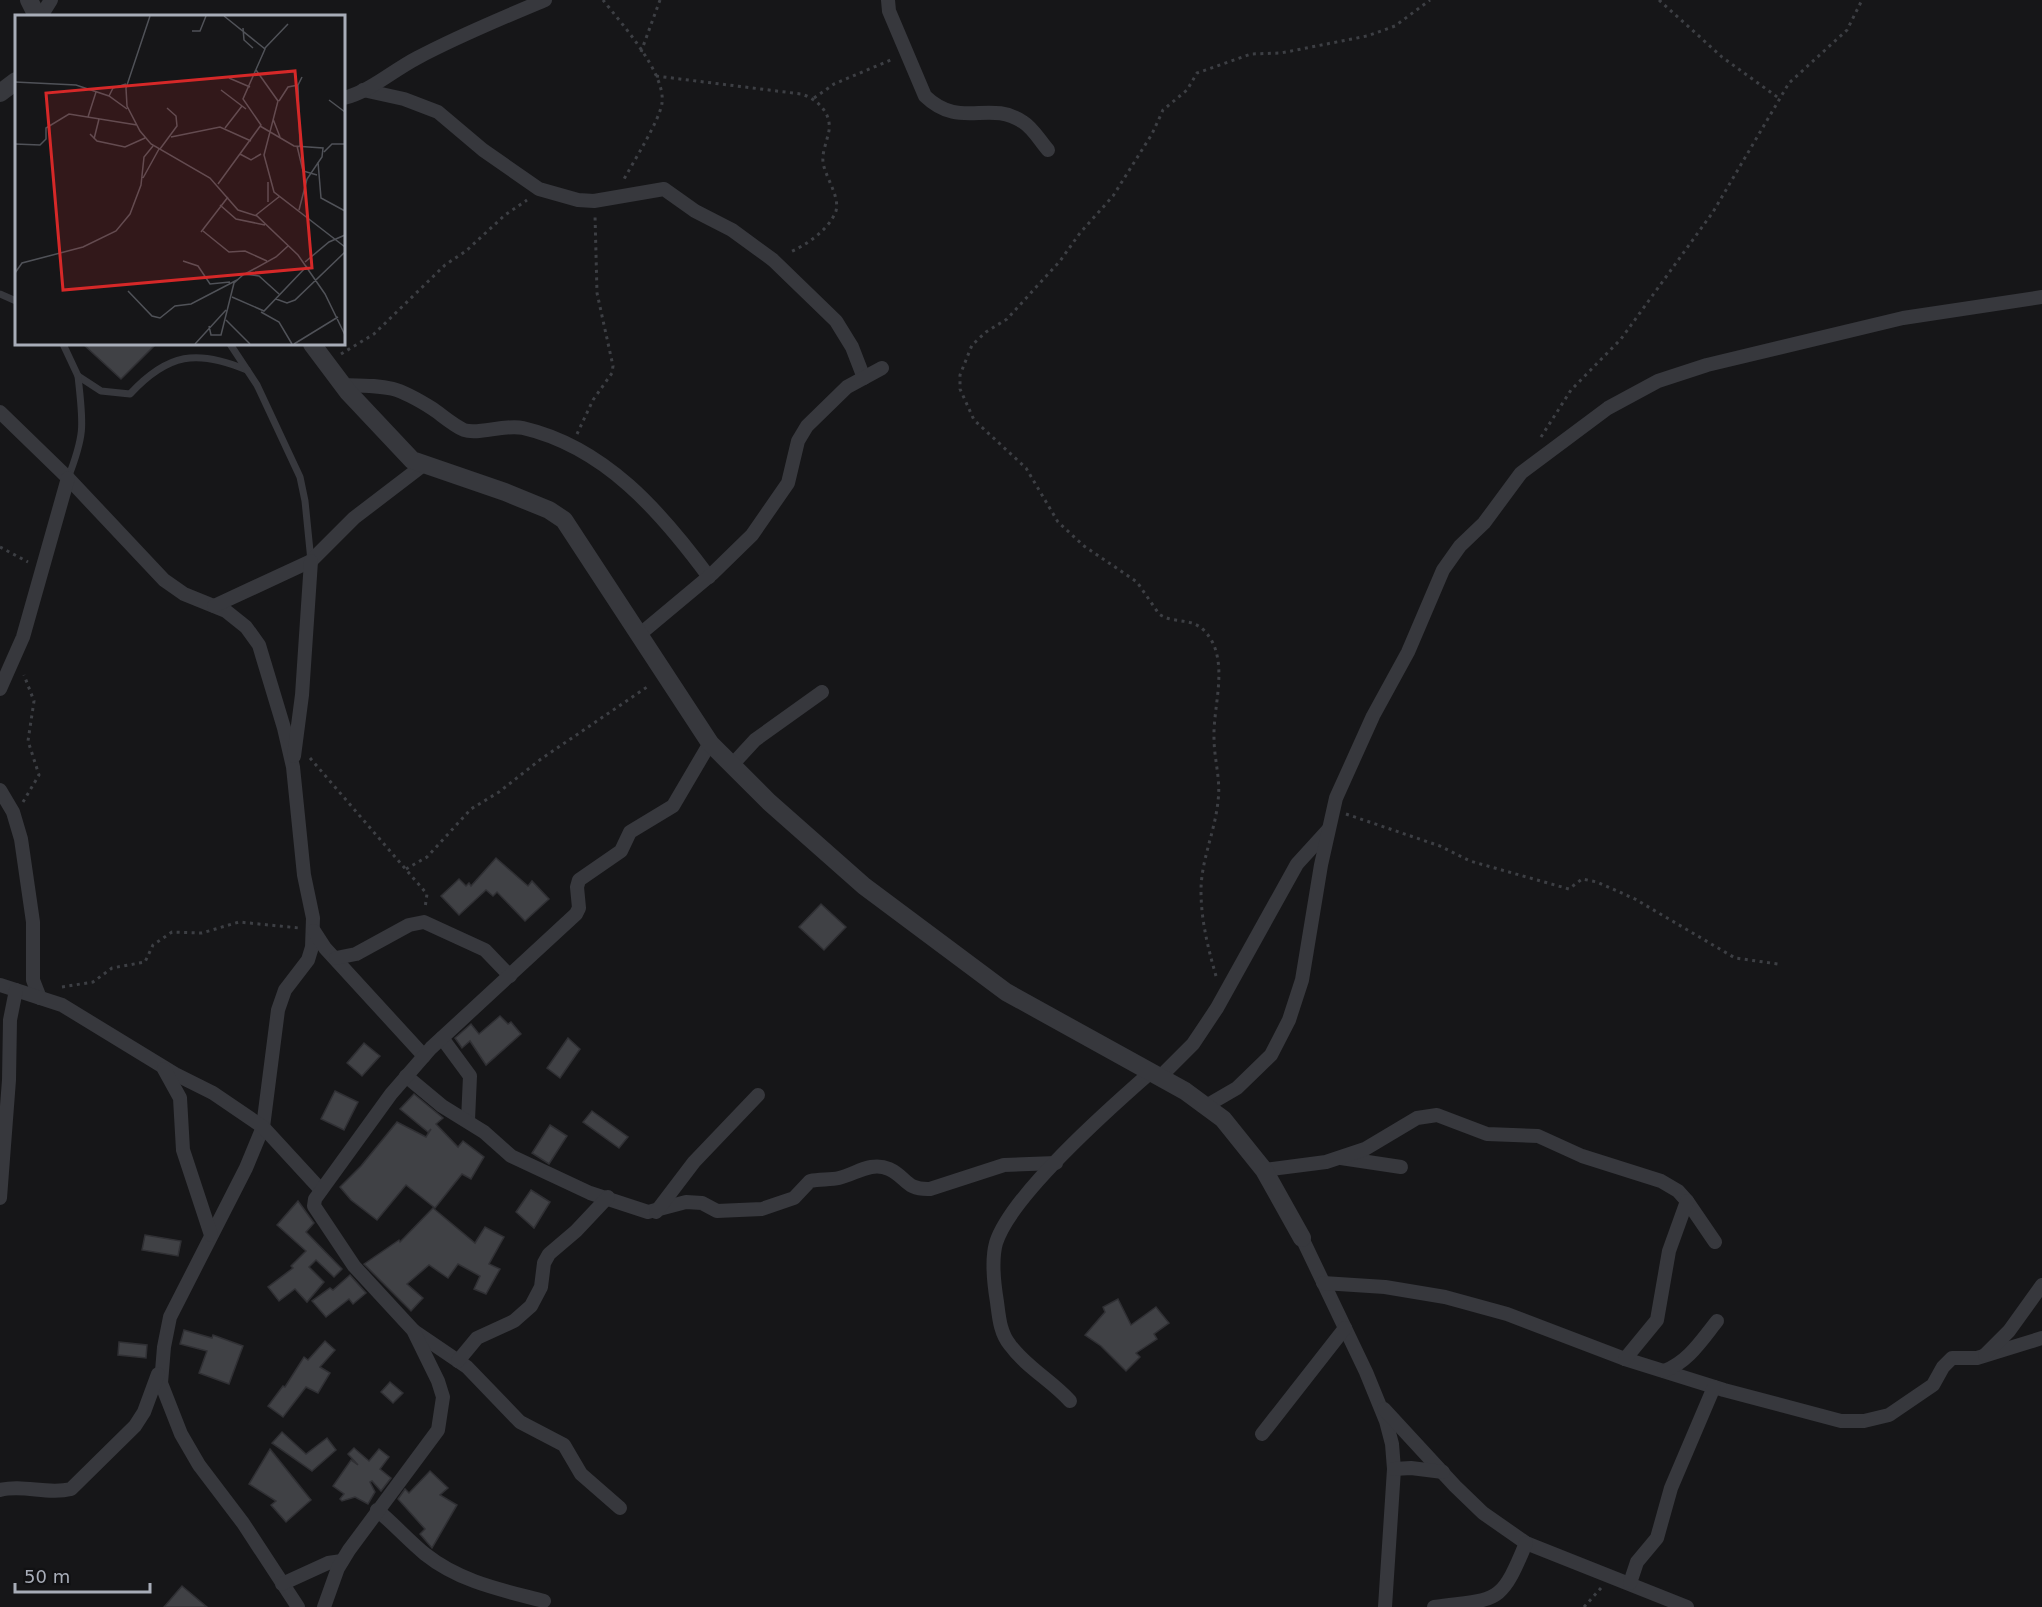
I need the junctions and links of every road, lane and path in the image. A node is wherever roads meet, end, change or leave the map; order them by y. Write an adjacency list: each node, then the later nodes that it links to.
1 (29, 0): 10 (street)
2 (51, 0): 11 (street)
3 (545, 0): 16 (street)
4 (603, 0): 12 (path)
5 (660, 0): 12 (path)
6 (888, 0): 13 (street)
7 (1430, 0): 70 (path)
8 (1659, 0): 20 (path)
9 (1862, 0): 20 (path)
10 (38, 15)
11 (40, 15)
12 (641, 52): 14 (path)
13 (906, 53): 19 (path); 21 (street)
14 (656, 76): 19 (path); 23 (path)
15 (15, 82): 17 (street)
16 (363, 90): 18 (street); 22 (street)
17 (0, 93)
18 (345, 98)
19 (814, 98): 25 (path)
20 (1780, 99): 40 (path)
21 (1048, 150)
22 (539, 189): 24 (street); 32 (path)
23 (613, 199): 24 (street); 25 (street)
24 (594, 201): 39 (path)
25 (772, 260): 36 (street)
26 (0, 294): 28 (lane)
27 (2042, 297): 40 (street)
28 (15, 301)
29 (63, 345): 35 (lane)
30 (231, 345): 34 (lane)
31 (313, 345): 32 (street)
32 (328, 364): 37 (street)
33 (882, 368): 36 (street)
34 (250, 371): 35 (lane); 44 (lane)
35 (78, 376): 42 (lane)
36 (864, 378): 46 (street)
37 (343, 385): 39 (street); 41 (street)
38 (0, 412): 42 (street)
39 (571, 446): 46 (street)
40 (1535, 462): 58 (street)
41 (422, 465): 44 (street); 48 (street)
42 (68, 477): 45 (street); 47 (street)
43 (0, 547): 45 (path)
44 (311, 561): 47 (street); 53 (street)
45 (41, 572): 51 (street)
46 (708, 577): 48 (street)
47 (214, 606): 56 (street)
48 (639, 635): 50 (street)
49 (22, 666): 59 (path)
50 (664, 675): 54 (street); 61 (path)
51 (0, 689)
52 (822, 692): 55 (street)
53 (296, 740): 56 (street); 61 (path)
54 (710, 743): 55 (street); 66 (street)
55 (732, 765): 74 (street)
56 (293, 767): 63 (street)
57 (0, 790): 59 (street)
58 (1334, 809): 60 (street); 65 (path)
59 (14, 816): 69 (street)
60 (1329, 829): 70 (street); 77 (street)
61 (406, 869): 62 (path)
62 (419, 922): 64 (street); 66 (street)
63 (314, 931): 64 (street); 69 (path); 79 (street)
64 (336, 958): 72 (street)
65 (1778, 964)
66 (510, 976): 71 (street)
67 (0, 985): 68 (street)
68 (16, 990): 69 (street); 86 (street)
69 (38, 994): 73 (street)
70 (1222, 998): 74 (street)
71 (442, 1038): 72 (street); 78 (street)
72 (424, 1056): 75 (street)
73 (160, 1064): 79 (street); 89 (street)
74 (1155, 1074): 77 (street); 81 (street)
75 (406, 1076): 78 (street); 84 (street)
76 (758, 1095): 88 (street)
77 (1206, 1106): 83 (street)
78 (468, 1120): 85 (street)
79 (263, 1127): 84 (street); 89 (street)
80 (1338, 1158): 82 (street); 83 (street); 87 (street)
81 (1056, 1163): 88 (street); 104 (street)
82 (1401, 1167)
83 (1264, 1170): 90 (street)
84 (321, 1190): 96 (street)
85 (608, 1197): 88 (street); 100 (street)
86 (0, 1198)
87 (1686, 1201): 91 (street); 99 (street)
88 (656, 1212)
89 (211, 1235): 101 (street)
90 (1302, 1238): 92 (street)
91 (1715, 1242)
92 (1323, 1283): 95 (street); 99 (street)
93 (2042, 1285): 98 (street)
94 (1717, 1321): 102 (street)
95 (1345, 1328): 105 (street); 106 (street)
96 (413, 1330): 100 (street); 111 (street)
97 (2042, 1338): 98 (street)
98 (1984, 1356): 103 (street)
99 (1625, 1359): 102 (street)
100 (458, 1361): 110 (street)
101 (162, 1364): 109 (street); 116 (street)
102 (1664, 1371): 103 (street)
103 (1714, 1387): 115 (street)
104 (1070, 1401)
105 (1379, 1403): 107 (street); 108 (street)
106 (1262, 1434)
107 (1394, 1469): 108 (street); 120 (street)
108 (1443, 1472): 112 (street)
109 (0, 1490)
110 (620, 1508)
111 (377, 1510): 113 (street); 117 (street)
112 (1526, 1543): 114 (street); 121 (street)
113 (342, 1561): 116 (street); 119 (street)
114 (1611, 1576): 115 (street); 122 (path)
115 (1630, 1583): 123 (street)
116 (282, 1584): 118 (street)
117 (544, 1601)
118 (298, 1607)
119 (324, 1607)
120 (1385, 1607)
121 (1434, 1607)
122 (1584, 1607)
123 (1687, 1607)

